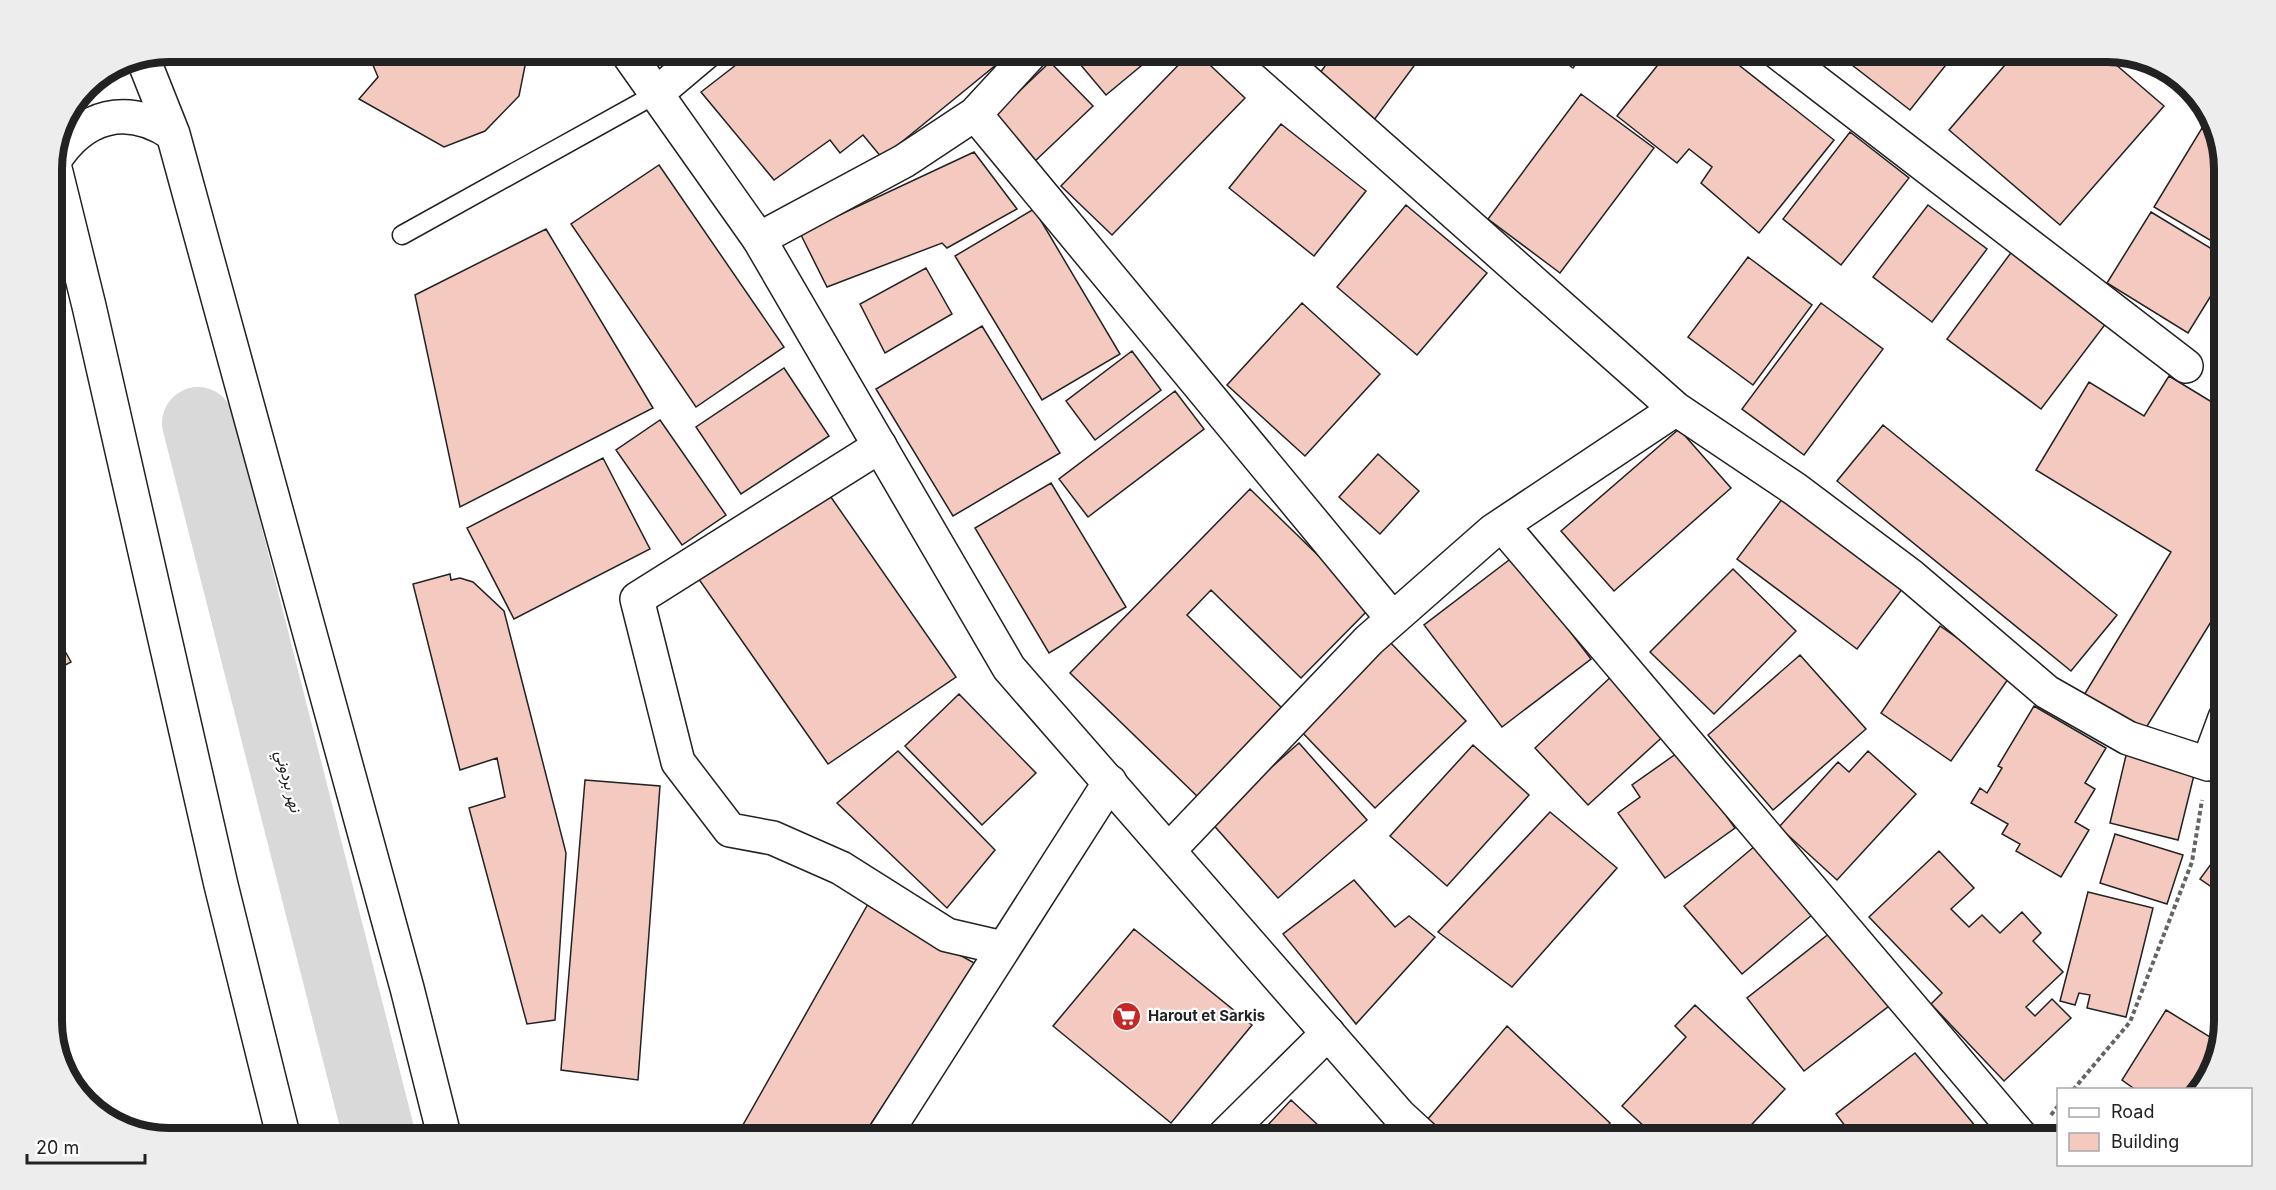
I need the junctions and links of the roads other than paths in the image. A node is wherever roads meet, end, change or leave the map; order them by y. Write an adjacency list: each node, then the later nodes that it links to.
1 (634, 62): 7 (main road)
2 (694, 62): 7 (main road)
3 (1023, 62): 8 (main road)
4 (1284, 62): 15 (main road)
5 (1790, 62): 14 (main road)
6 (145, 64): 9 (main road)
7 (656, 94): 12 (lane); 13 (main road)
8 (975, 114): 13 (main road); 18 (main road)
9 (173, 134): 10 (main road); 25 (main road)
10 (64, 146)
11 (62, 196): 24 (main road)
12 (402, 234)
13 (759, 239): 16 (main road)
14 (2186, 366)
15 (1676, 409): 17 (main road); 19 (main road)
16 (880, 446): 20 (main road); 22 (main road)
17 (1502, 525): 18 (main road); 29 (main road)
18 (1393, 619): 21 (main road)
19 (2214, 748)
20 (1110, 782): 21 (main road); 22 (main road)
21 (1169, 849): 23 (main road)
22 (1003, 948): 26 (main road)
23 (1328, 1033): 27 (main road); 28 (main road)
24 (281, 1128)
25 (442, 1128)
26 (889, 1128)
27 (1232, 1128)
28 (1413, 1128)
29 (2014, 1128)

